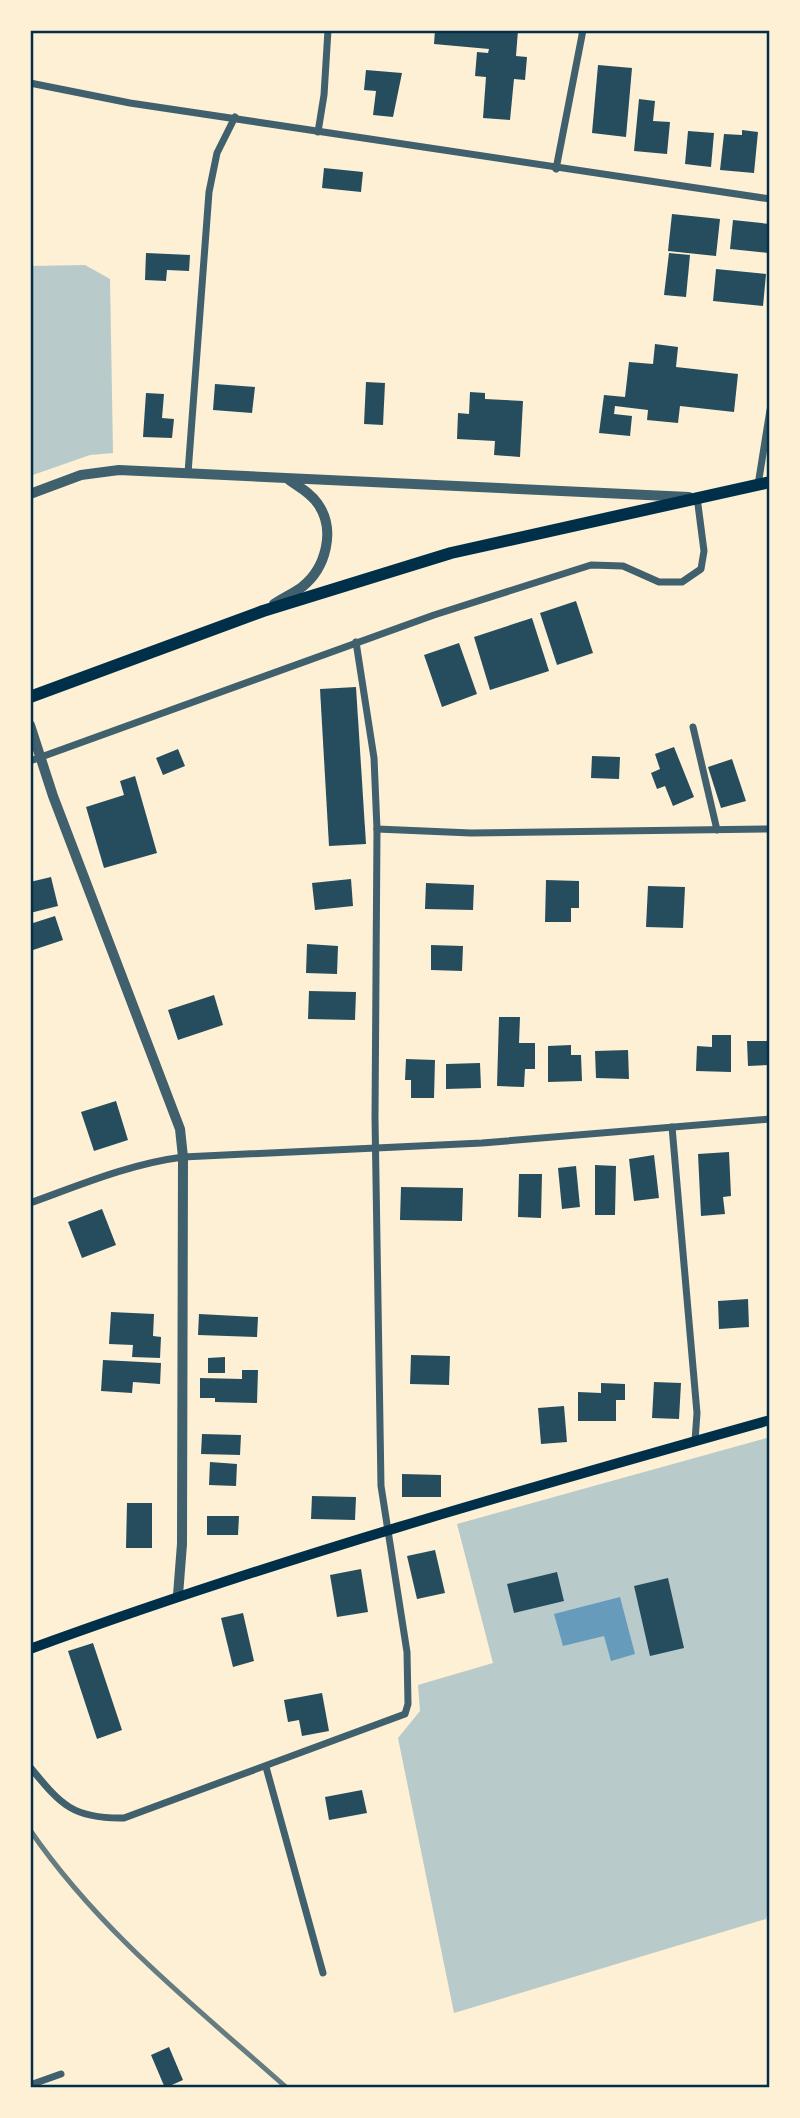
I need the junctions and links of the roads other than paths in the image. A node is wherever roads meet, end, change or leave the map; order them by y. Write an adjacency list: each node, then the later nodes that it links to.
1 (328, 30): 5 (street)
2 (583, 30): 6 (street)
3 (30, 83): 4 (street)
4 (235, 117): 5 (street); 9 (street)
5 (318, 132): 6 (street)
6 (556, 169): 7 (street)
7 (770, 200)
8 (770, 410): 11 (street)
9 (188, 473): 10 (street); 12 (street)
10 (289, 479): 13 (street); 14 (street)
11 (764, 483): 13 (main road)
12 (30, 494)
13 (697, 497): 14 (main road); 15 (street)
14 (263, 611): 16 (main road)
15 (356, 642): 19 (street); 21 (street)
16 (30, 697)
17 (30, 725): 19 (street)
18 (693, 727): 23 (street)
19 (42, 756): 20 (street); 27 (street)
20 (30, 761)
21 (377, 829): 23 (street); 26 (street)
22 (770, 829): 23 (street)
23 (717, 830)
24 (770, 1119): 25 (street)
25 (672, 1127): 26 (street); 30 (street)
26 (376, 1149): 27 (street); 31 (street)
27 (183, 1157): 28 (street); 32 (street)
28 (30, 1203)
29 (770, 1420): 30 (main road)
30 (695, 1441): 31 (main road)
31 (389, 1528): 32 (main road); 35 (street)
32 (178, 1595): 33 (main road)
33 (30, 1649)
34 (30, 1767): 35 (street)
35 (266, 1767): 36 (street)
36 (323, 1973)
37 (61, 2074): 38 (street)
38 (30, 2085)

